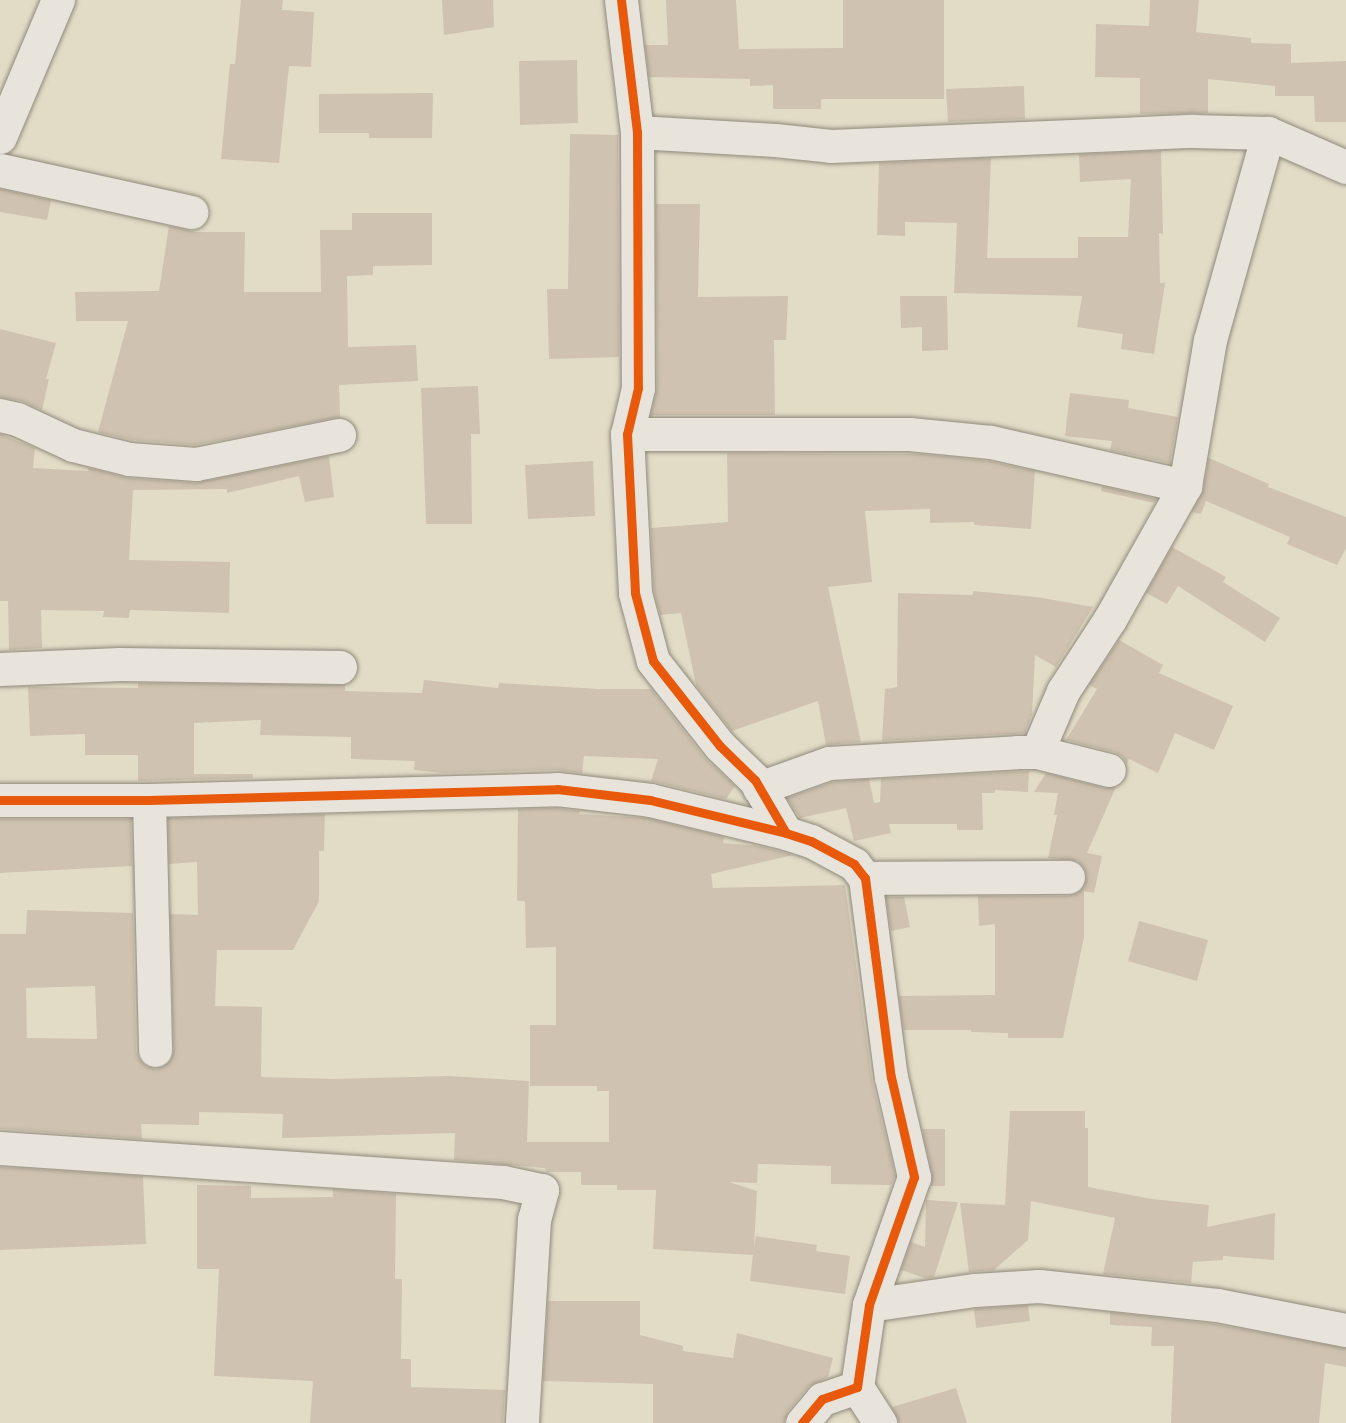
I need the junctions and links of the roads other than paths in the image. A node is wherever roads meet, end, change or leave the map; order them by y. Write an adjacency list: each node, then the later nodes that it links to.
1 (58, 0): 5 (street)
2 (621, 0): 3 (street)
3 (637, 132): 4 (street); 10 (street)
4 (1268, 134): 6 (street); 12 (street)
5 (0, 137)
6 (1346, 167)
7 (0, 170): 8 (street)
8 (191, 212)
9 (0, 415): 11 (street)
10 (627, 434): 12 (street); 17 (street)
11 (339, 435)
12 (1185, 486): 15 (street)
13 (340, 667): 14 (street)
14 (0, 669)
15 (1037, 752): 16 (street); 17 (street)
16 (1109, 770)
17 (759, 788): 20 (street)
18 (0, 800): 19 (street)
19 (149, 801): 20 (street); 23 (street)
20 (786, 833): 22 (street)
21 (1068, 877): 22 (street)
22 (865, 878): 25 (street)
23 (155, 1050)
24 (0, 1148): 28 (street)
25 (869, 1305): 26 (street); 27 (street)
26 (1346, 1330)
27 (858, 1387): 29 (street); 30 (street)
28 (522, 1423)
29 (802, 1423)
30 (880, 1423)

